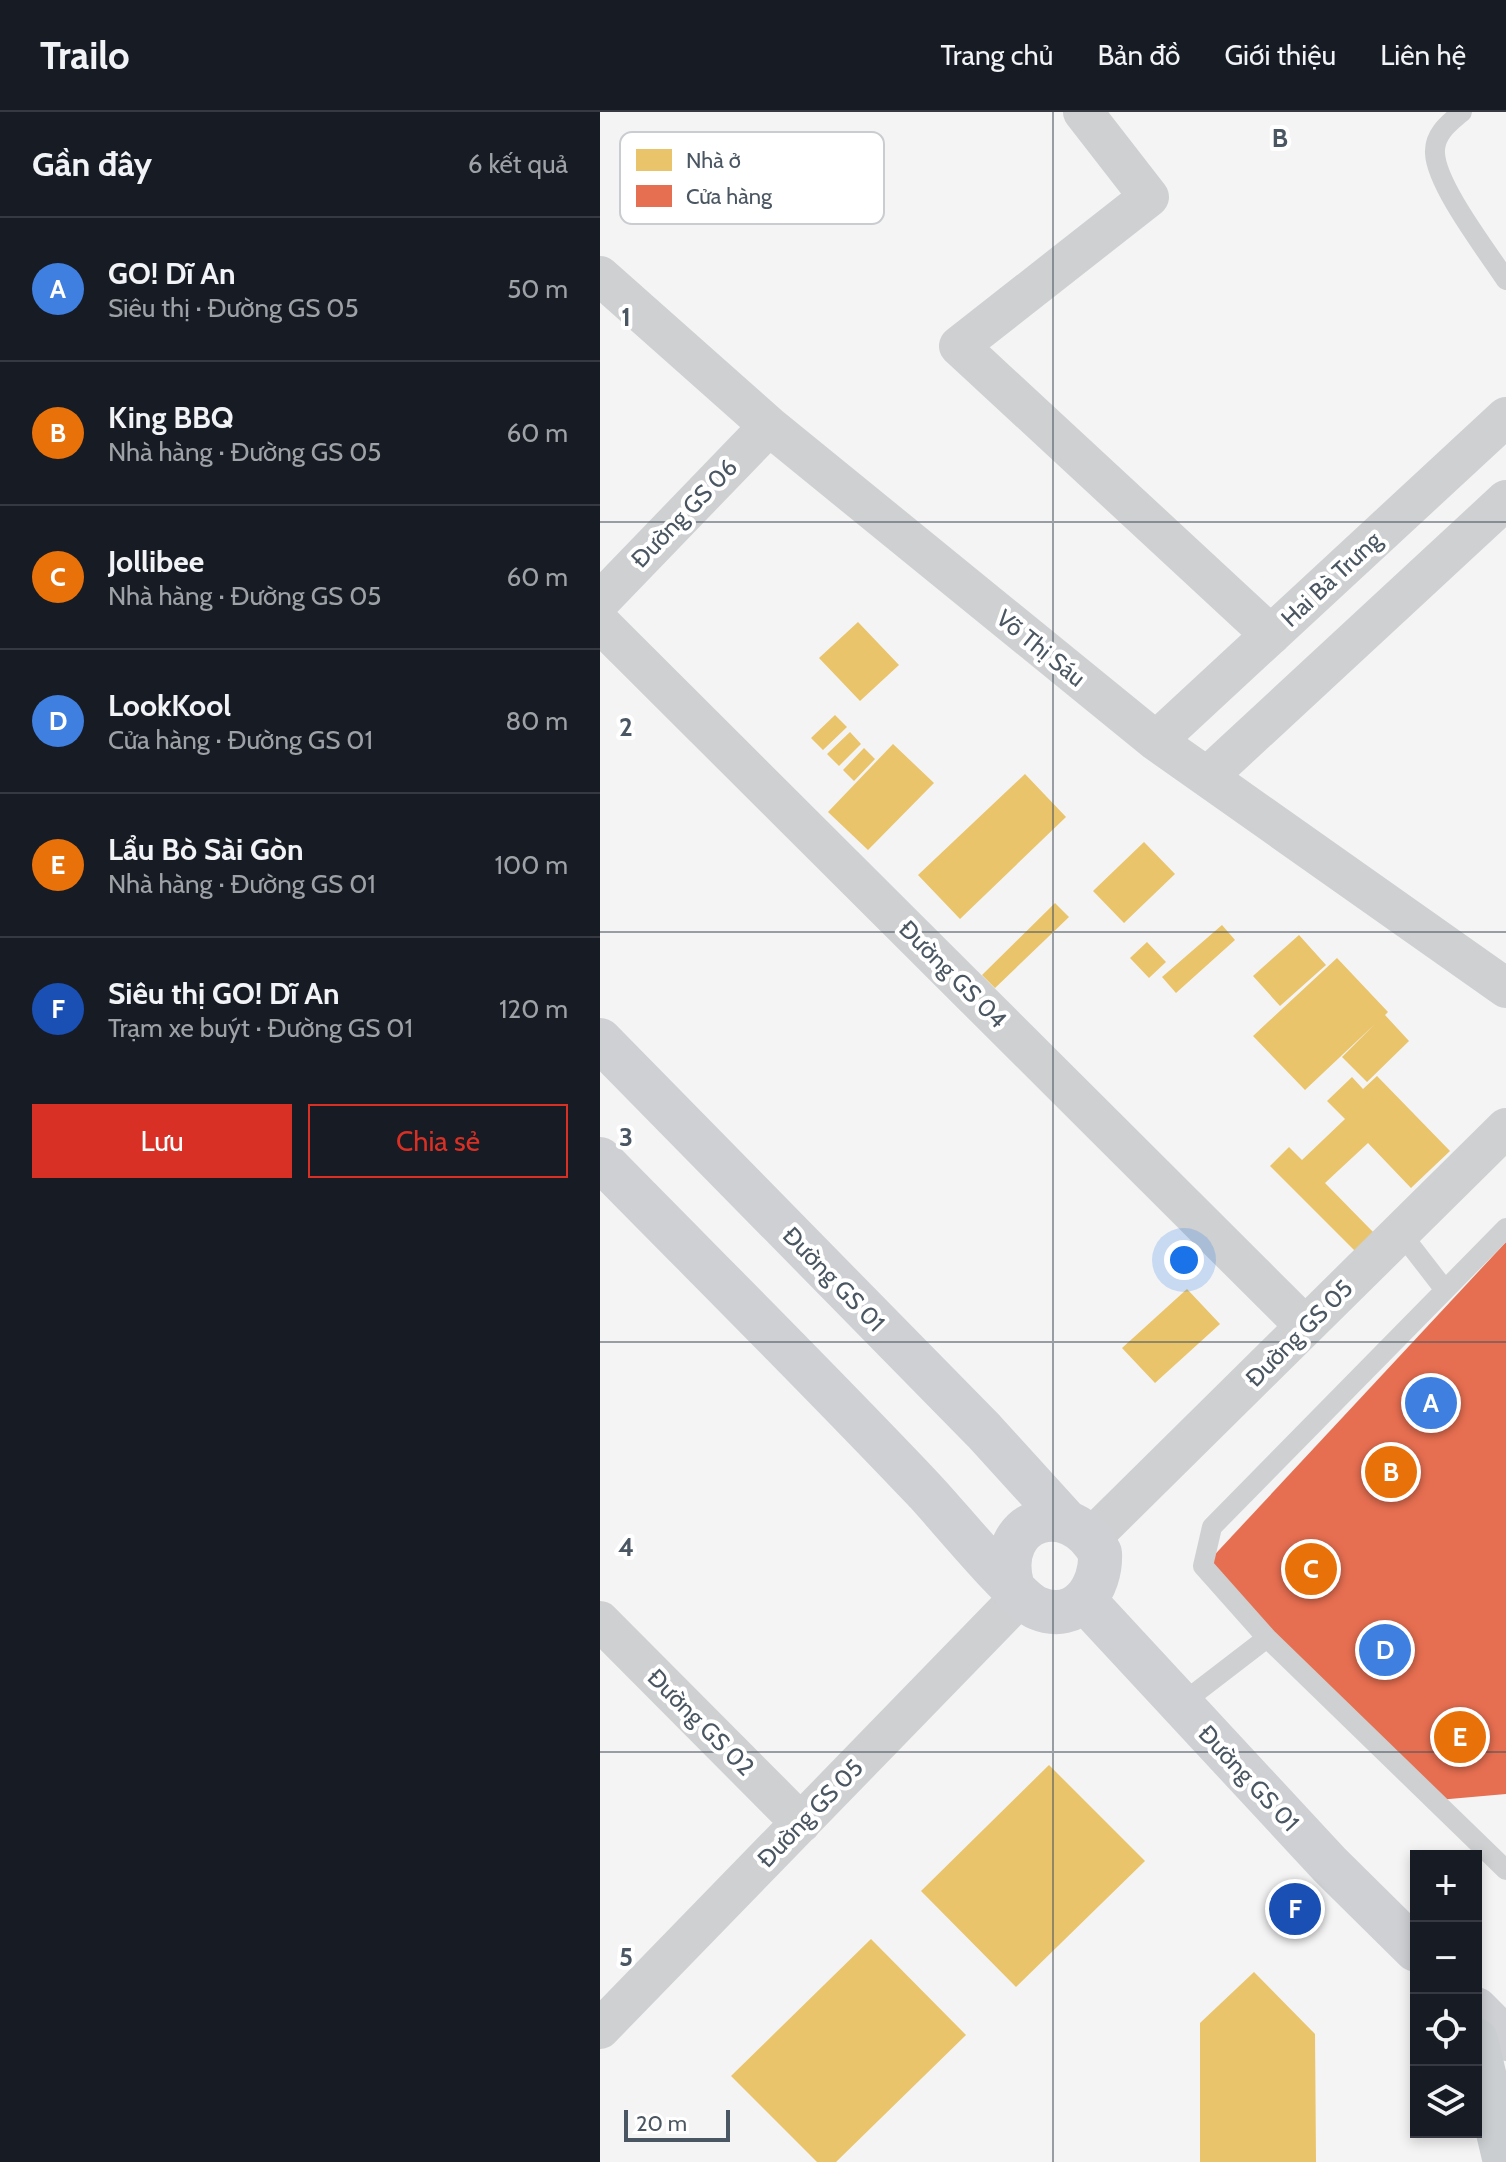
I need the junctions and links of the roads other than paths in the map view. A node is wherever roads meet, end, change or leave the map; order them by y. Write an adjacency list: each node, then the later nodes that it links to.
1 (1083, 112): 10 (street)
2 (1462, 112): 4 (lane)
3 (600, 276): 6 (street, Võ Thị Sáu)
4 (1506, 280)
5 (1506, 417): 10 (street, Hai Bà Trưng)
6 (769, 426): 8 (street, Đường GS 06); 11 (street, Võ Thị Sáu)
7 (1506, 500): 12 (street)
8 (600, 601)
9 (600, 623): 20 (street, Đường GS 04)
10 (1271, 635): 11 (street, Hai Bà Trưng)
11 (1156, 741): 12 (street, Võ Thị Sáu)
12 (1207, 777): 13 (street, Võ Thị Sáu)
13 (1506, 988)
14 (600, 1040): 21 (street, Đường GS 01)
15 (1506, 1128): 18 (street, Đường GS 05)
16 (600, 1159): 22 (street)
17 (1506, 1228): 19 (lane)
18 (1400, 1232): 19 (lane); 20 (street, Đường GS 05)
19 (1445, 1290): 25 (lane)
20 (1305, 1326): 21 (street, Đường GS 05)
21 (1078, 1529): 22 (street); 23 (street)
22 (1016, 1590): 23 (street); 27 (street, Đường GS 05)
23 (1086, 1602): 26 (street, Đường GS 01)
24 (600, 1621): 27 (street, Đường GS 02)
25 (1267, 1638): 26 (lane); 28 (lane)
26 (1181, 1704): 29 (street, Đường GS 01)
27 (801, 1823): 31 (street, Đường GS 05)
28 (1506, 1870)
29 (1410, 1944)
30 (1482, 2015): 32 (street)
31 (600, 2029)
32 (1506, 2039)
33 (1482, 2065): 34 (main road)
34 (1505, 2162)

